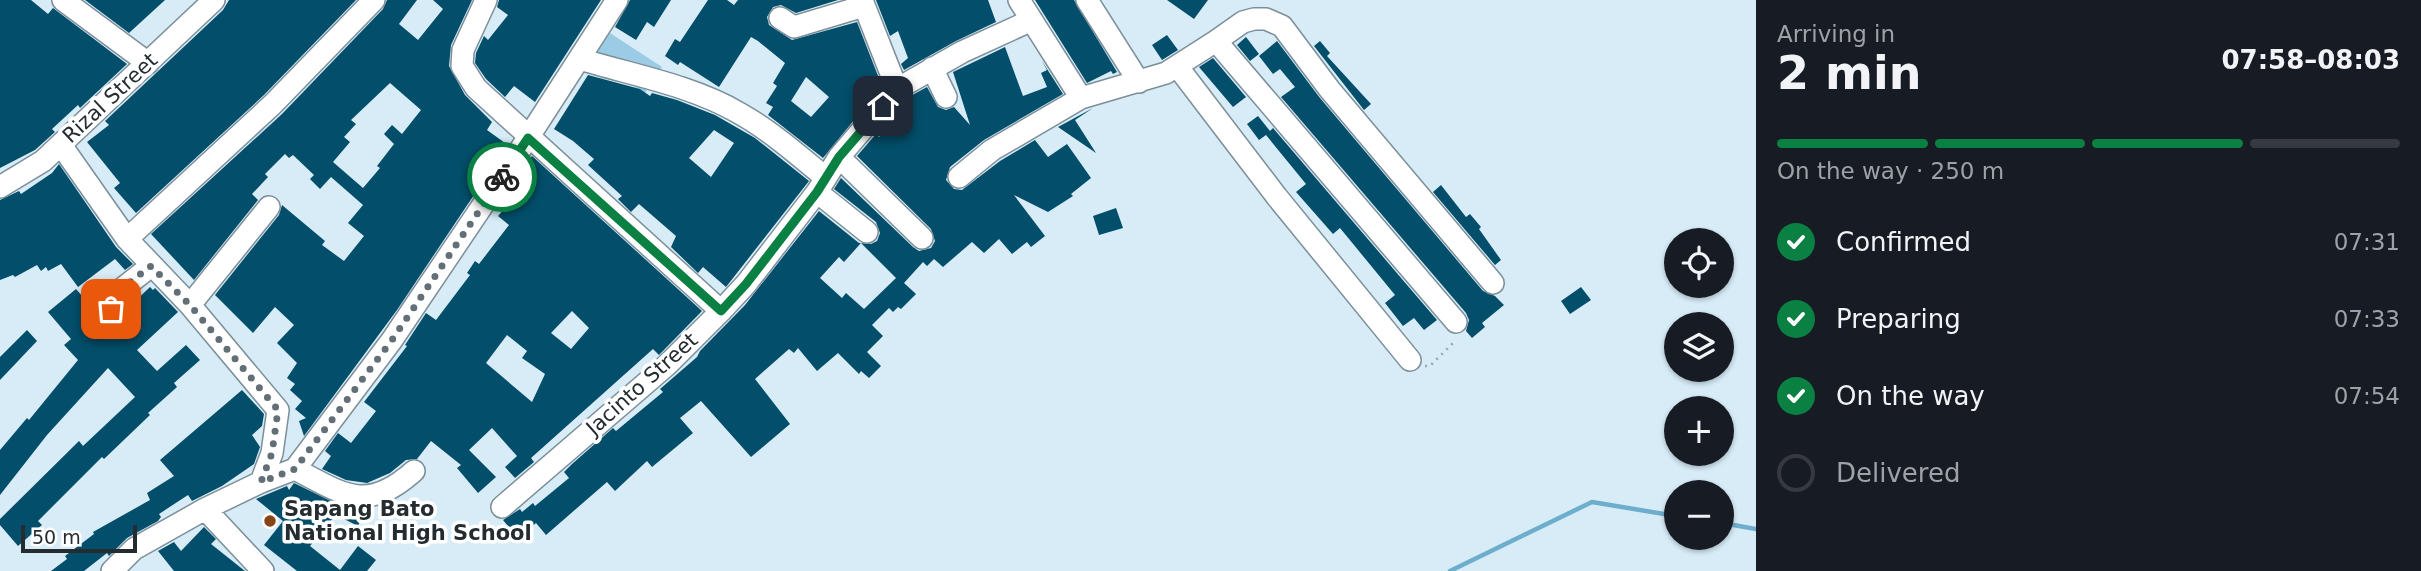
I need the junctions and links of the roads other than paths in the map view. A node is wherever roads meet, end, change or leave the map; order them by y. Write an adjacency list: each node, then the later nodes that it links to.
1 (63, 0): 13 (street)
2 (214, 0): 13 (street, Rizal Street)
3 (374, 0): 29 (street)
4 (486, 0): 20 (street)
5 (617, 0): 12 (street)
6 (1019, 0): 10 (street)
7 (1087, 0): 16 (street)
8 (863, 3): 9 (street); 17 (street)
9 (780, 18)
10 (1032, 20): 15 (street, Jacinto Street); 19 (street)
11 (1216, 41): 14 (street); 31 (street); 35 (street)
12 (580, 59): 20 (street); 24 (street)
13 (148, 63): 21 (street, Rizal Street)
14 (1177, 66): 16 (street); 36 (street)
15 (932, 68): 17 (street, Jacinto Street); 18 (street)
16 (1139, 82): 19 (street)
17 (897, 89): 22 (street, Jacinto Street)
18 (946, 97)
19 (1081, 98): 23 (street)
20 (528, 138): 33 (street); 37 (street)
21 (61, 145): 25 (street, Rizal Street); 29 (street)
22 (839, 157): 24 (street, Jacinto Street); 28 (street)
23 (959, 177)
24 (822, 185): 27 (street); 33 (street, Jacinto Street)
25 (0, 187)
26 (269, 207): 32 (street)
27 (867, 232)
28 (922, 238)
29 (127, 239): 30 (street)
30 (151, 266): 32 (street); 34 (street)
31 (1493, 283)
32 (190, 305): 39 (street)
33 (721, 311): 40 (street, Jacinto Street)
34 (115, 314)
35 (1456, 322)
36 (1410, 360)
37 (295, 469): 38 (street); 39 (street)
38 (414, 471)
39 (261, 482): 41 (street)
40 (502, 507)
41 (205, 509): 42 (street); 43 (street)
42 (112, 571)
43 (263, 571)

